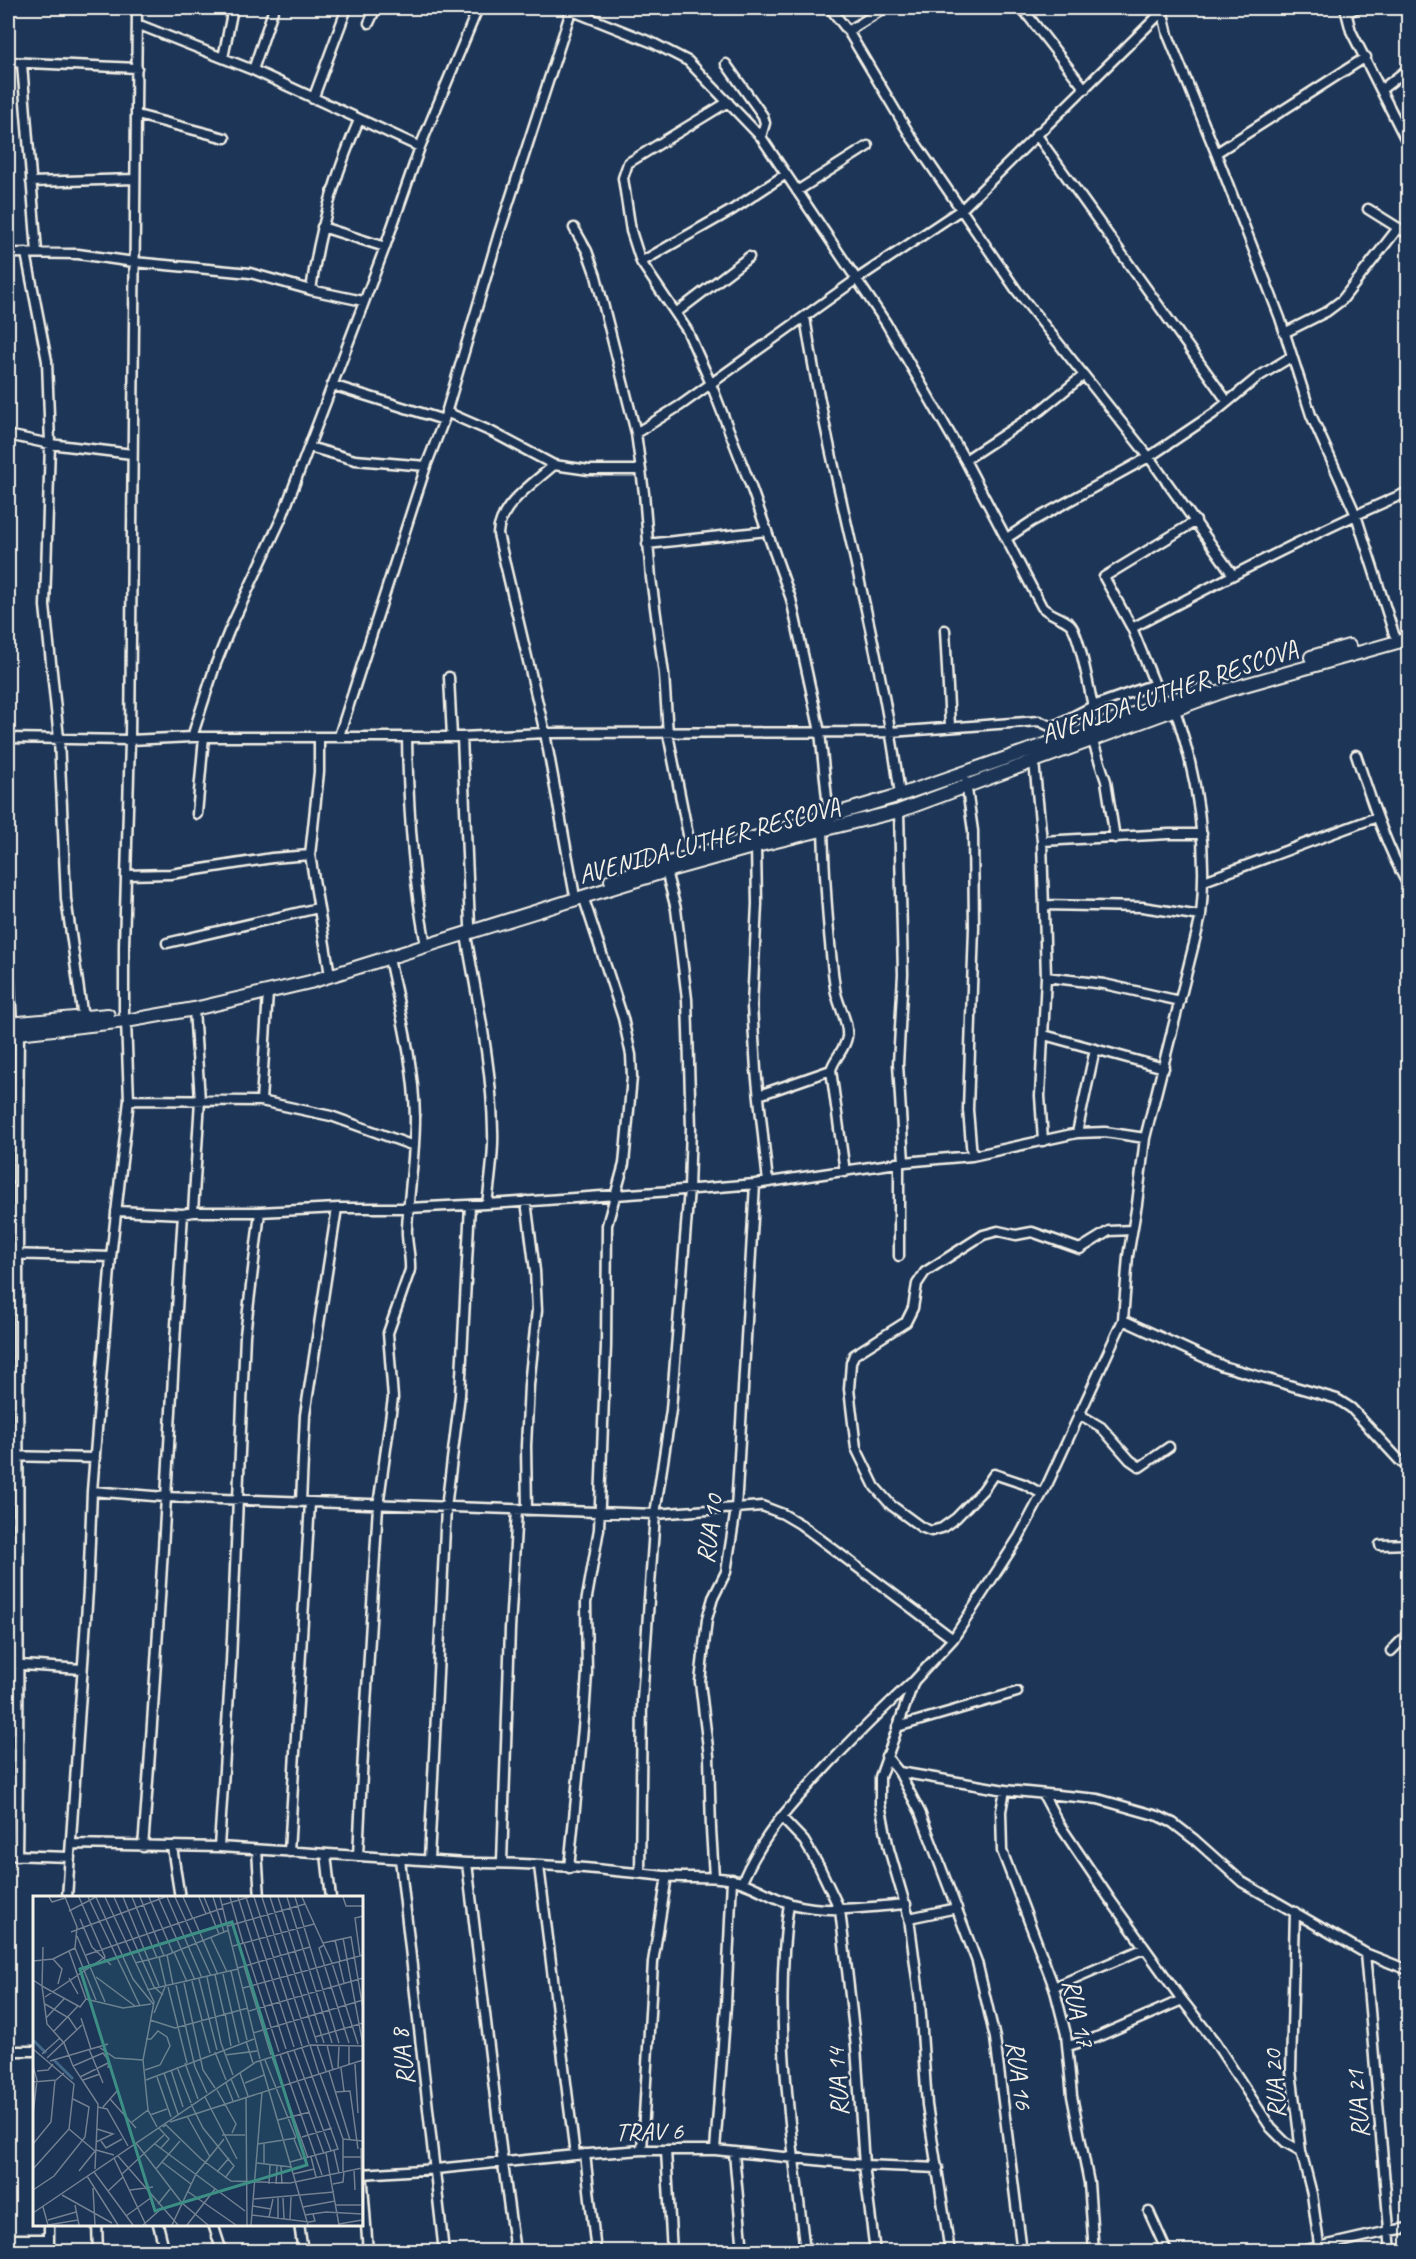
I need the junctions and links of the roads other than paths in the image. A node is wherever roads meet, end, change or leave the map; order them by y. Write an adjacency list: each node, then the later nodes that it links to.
1 (137, 8): 15 (street)
2 (233, 8): 18 (street)
3 (274, 8): 24 (street)
4 (347, 8): 27 (street)
5 (375, 8): 14 (street)
6 (478, 8): 37 (street)
7 (569, 8): 28 (street); 67 (street)
8 (830, 8): 16 (street)
9 (885, 8): 16 (street)
10 (1022, 8): 25 (street)
11 (1358, 8): 13 (street)
12 (1163, 9): 25 (street); 38 (street)
13 (1346, 10): 17 (street)
14 (369, 23)
15 (137, 24): 18 (street); 22 (street)
16 (848, 31): 43 (street)
17 (1366, 57): 26 (street); 38 (street)
18 (223, 58): 24 (street)
19 (8, 62): 21 (street)
20 (726, 63): 33 (street)
21 (22, 64): 22 (street); 41 (street)
22 (137, 68): 29 (street)
23 (1408, 69): 26 (street)
24 (253, 70): 27 (street)
25 (1085, 89): 32 (street)
26 (1382, 89): 31 (street)
27 (314, 99): 30 (street)
28 (728, 102): 33 (street); 55 (street)
29 (137, 115): 34 (street); 40 (street)
30 (359, 120): 37 (street); 45 (street)
31 (1405, 128): 35 (street)
32 (1036, 134): 43 (street); 66 (street)
33 (761, 137): 39 (street)
34 (225, 138)
35 (1408, 144)
36 (868, 146): 42 (street)
37 (420, 147): 49 (street)
38 (1216, 153): 61 (street)
39 (786, 174): 42 (street); 55 (street)
40 (135, 179): 41 (street); 54 (street)
41 (31, 182): 50 (street)
42 (797, 191): 56 (street)
43 (962, 209): 56 (street); 63 (street)
44 (1368, 209): 47 (street)
45 (322, 227): 49 (street); 57 (street)
46 (574, 228): 68 (street)
47 (1398, 228): 48 (street); 61 (street)
48 (1408, 234)
49 (384, 247): 58 (street)
50 (37, 252): 52 (street); 54 (street)
51 (8, 253): 52 (street)
52 (26, 253): 70 (street)
53 (749, 257): 59 (street)
54 (134, 262): 57 (street); 72 (street)
55 (641, 262): 59 (street)
56 (857, 279): 60 (street); 74 (street)
57 (311, 290): 58 (street)
58 (363, 302): 65 (street)
59 (677, 312): 64 (street)
60 (805, 317): 64 (street); 98 (street)
61 (1284, 333): 62 (street)
62 (1291, 357): 66 (street); 79 (street)
63 (1084, 375): 73 (street); 74 (street)
64 (711, 384): 68 (street); 81 (street)
65 (332, 386): 67 (street); 71 (street)
66 (1227, 401): 73 (street)
67 (445, 416): 75 (street); 76 (street)
68 (636, 433): 77 (street)
69 (8, 435): 70 (street)
70 (50, 444): 72 (street); 109 (street)
71 (309, 447): 76 (street); 102 (street)
72 (132, 454): 112 (street)
73 (1149, 457): 80 (street); 82 (street)
74 (965, 460): 82 (street)
75 (554, 465): 77 (street); 99 (street)
76 (426, 466): 101 (street)
77 (640, 470): 83 (street)
78 (1408, 492): 79 (street)
79 (1356, 514): 84 (street); 88 (street)
80 (1196, 521): 84 (street); 85 (street)
81 (767, 531): 83 (street); 97 (street)
82 (1007, 538): 93 (street)
83 (647, 544): 100 (street)
84 (1233, 575): 85 (street)
85 (1132, 628): 91 (street)
86 (945, 630): 95 (street)
87 (1408, 631): 88 (main road, AVENIDA LUTHER RESCOVA)
88 (1394, 634): 92 (main road, AVENIDA LUTHER RESCOVA)
89 (1408, 639): 94 (main road, AVENIDA LUTHER RESCOVA)
90 (449, 677): 106 (street)
91 (1155, 684): 92 (street); 93 (street)
92 (1162, 702): 110 (main road, AVENIDA LUTHER RESCOVA)
93 (1094, 706): 96 (street)
94 (1174, 707): 111 (main road, AVENIDA LUTHER RESCOVA); 123 (street)
95 (950, 726): 96 (street); 98 (street)
96 (1052, 727): 110 (street)
97 (820, 732): 98 (street); 100 (street); 120 (street)
98 (891, 732): 117 (street)
99 (545, 733): 100 (street); 107 (street); 133 (street)
100 (668, 734): 128 (street)
101 (339, 736): 104 (street); 105 (street)
102 (192, 737): 103 (street); 112 (street)
103 (204, 737): 104 (street); 119 (street)
104 (319, 737): 127 (street)
105 (407, 737): 106 (street); 138 (street)
106 (452, 737): 107 (street)
107 (462, 737): 137 (street)
108 (8, 738): 109 (street)
109 (59, 738): 112 (street); 148 (street)
110 (1059, 739): 115 (main road, AVENIDA LUTHER RESCOVA)
111 (1092, 739): 114 (main road, AVENIDA LUTHER RESCOVA); 124 (street)
112 (130, 740): 130 (street)
113 (1356, 755): 121 (street)
114 (1034, 762): 116 (main road, AVENIDA LUTHER RESCOVA); 125 (street)
115 (963, 772): 116 (street); 117 (main road, AVENIDA LUTHER RESCOVA)
116 (967, 787): 118 (main road, AVENIDA LUTHER RESCOVA); 162 (street)
117 (900, 795): 120 (main road, AVENIDA LUTHER RESCOVA)
118 (899, 811): 122 (main road, AVENIDA LUTHER RESCOVA); 163 (street)
119 (197, 814)
120 (829, 817): 128 (main road, AVENIDA LUTHER RESCOVA)
121 (1377, 817): 131 (street); 132 (street)
122 (822, 831): 126 (main road, AVENIDA LUTHER RESCOVA); 153 (street)
123 (1202, 834): 124 (street); 131 (street)
124 (1114, 838): 125 (street)
125 (1042, 842): 134 (street)
126 (756, 846): 129 (main road, AVENIDA LUTHER RESCOVA); 154 (street)
127 (310, 855): 130 (street); 135 (street)
128 (692, 855): 133 (main road, AVENIDA LUTHER RESCOVA)
129 (666, 871): 133 (main road, AVENIDA LUTHER RESCOVA); 167 (street)
130 (126, 875): 147 (street)
131 (1204, 881): 136 (street)
132 (1408, 885)
133 (579, 894): 137 (main road, AVENIDA LUTHER RESCOVA); 168 (street)
134 (1044, 905): 136 (street); 143 (street)
135 (318, 908): 139 (street); 142 (street)
136 (1201, 916): 145 (street)
137 (468, 930): 138 (main road, AVENIDA LUTHER RESCOVA); 141 (main road, AVENIDA LUTHER RESCOVA); 170 (street)
138 (425, 940): 142 (main road, AVENIDA LUTHER RESCOVA)
139 (167, 942)
140 (8, 951): 149 (street)
141 (389, 958): 144 (main road, AVENIDA LUTHER RESCOVA); 161 (street)
142 (329, 969): 147 (main road, AVENIDA LUTHER RESCOVA)
143 (1046, 977): 145 (street); 150 (street)
144 (267, 993): 146 (main road, AVENIDA LUTHER RESCOVA); 157 (street)
145 (1180, 1001): 152 (street)
146 (194, 1009): 147 (main road, AVENIDA LUTHER RESCOVA); 156 (street)
147 (125, 1017): 148 (main road, AVENIDA LUTHER RESCOVA); 149 (main road, AVENIDA LUTHER RESCOVA); 155 (street)
148 (83, 1018): 149 (main road, AVENIDA LUTHER RESCOVA)
149 (11, 1029): 179 (street)
150 (1044, 1035): 151 (street); 160 (street)
151 (1095, 1049): 152 (street); 158 (street)
152 (1164, 1068): 159 (street)
153 (831, 1070): 154 (street); 164 (street)
154 (759, 1095): 165 (street)
155 (129, 1100): 156 (street); 174 (street)
156 (200, 1100): 157 (street); 175 (street)
157 (261, 1101): 161 (street)
158 (1077, 1133): 159 (street); 160 (street)
159 (1145, 1138): 178 (street)
160 (1043, 1141): 162 (street)
161 (414, 1146): 173 (street)
162 (972, 1156): 163 (street)
163 (901, 1163): 164 (street); 180 (street)
164 (844, 1172): 165 (street)
165 (768, 1182): 166 (street)
166 (755, 1184): 167 (street); 197 (street, RUA 10)
167 (689, 1189): 168 (street); 200 (street)
168 (617, 1194): 169 (street); 199 (street)
169 (526, 1201): 170 (street); 196 (street)
170 (487, 1204): 171 (street)
171 (470, 1205): 173 (street); 195 (street)
172 (337, 1208): 173 (street); 176 (street); 193 (street)
173 (408, 1208): 194 (street)
174 (116, 1211): 177 (street); 181 (street)
175 (193, 1212): 176 (street); 177 (street)
176 (260, 1212): 192 (street)
177 (183, 1214): 191 (street)
178 (1132, 1230): 182 (street); 190 (street)
179 (12, 1254): 181 (street); 186 (street)
180 (899, 1256)
181 (111, 1257): 187 (street)
182 (1123, 1320): 183 (street); 188 (street)
183 (1080, 1414): 184 (street); 190 (street)
184 (1169, 1447)
185 (8, 1456): 186 (street)
186 (18, 1456): 187 (street); 207 (street)
187 (95, 1458): 189 (street)
188 (1408, 1466)
189 (92, 1491): 191 (street); 208 (street)
190 (1042, 1494): 204 (street)
191 (165, 1497): 192 (street); 218 (street)
192 (238, 1500): 193 (street); 220 (street)
193 (305, 1503): 194 (street); 222 (street)
194 (378, 1506): 195 (street); 225 (street)
195 (446, 1508): 198 (street); 228 (street)
196 (527, 1509): 198 (street); 199 (street)
197 (736, 1509): 200 (street); 204 (street); 235 (street, RUA 10)
198 (517, 1510): 229 (street)
199 (598, 1512): 200 (street); 232 (street)
200 (655, 1514): 233 (street)
201 (1408, 1544): 202 (street)
202 (1380, 1545)
203 (1408, 1634): 205 (street)
204 (953, 1639): 209 (street)
205 (1391, 1651)
206 (8, 1664): 207 (street)
207 (20, 1664): 208 (street); 224 (street)
208 (82, 1669): 217 (street)
209 (914, 1681): 211 (street); 216 (street)
210 (1017, 1692): 211 (street)
211 (897, 1727): 212 (street)
212 (886, 1756): 213 (street, RUA 16); 243 (street)
213 (899, 1772): 214 (street); 244 (street, RUA 16)
214 (1005, 1790): 215 (street); 251 (street, RUA 17)
215 (1043, 1794): 246 (street); 248 (street)
216 (781, 1817): 237 (street); 245 (street, RUA 14)
217 (71, 1844): 218 (street); 226 (street)
218 (143, 1847): 219 (street)
219 (172, 1847): 220 (street); 239 (street)
220 (219, 1847): 221 (street)
221 (256, 1850): 222 (street); 240 (street)
222 (289, 1852): 223 (street)
223 (326, 1854): 225 (street); 241 (street)
224 (12, 1855): 226 (street)
225 (358, 1856): 227 (street)
226 (70, 1857): 238 (street)
227 (400, 1859): 228 (street); 267 (street, RUA 8)
228 (429, 1860): 230 (street)
229 (502, 1862): 230 (street); 231 (street)
230 (467, 1863): 264 (street)
231 (539, 1866): 232 (street); 262 (street)
232 (569, 1868): 233 (street)
233 (640, 1873): 234 (street)
234 (667, 1876): 235 (street); 256 (street)
235 (714, 1877): 236 (street)
236 (732, 1879): 237 (street); 257 (street)
237 (742, 1882): 242 (street)
238 (67, 1896)
239 (180, 1896)
240 (260, 1896)
241 (331, 1896)
242 (789, 1903): 245 (street); 263 (street)
243 (906, 1904): 245 (street); 247 (street)
244 (957, 1908): 247 (street); 295 (street, RUA 16)
245 (840, 1910): 265 (street, RUA 14)
246 (1295, 1912): 249 (street); 259 (street, RUA 20)
247 (909, 1918): 266 (street)
248 (1143, 1949): 251 (street); 252 (street)
249 (1365, 1953): 250 (street); 277 (street, RUA 21)
250 (1408, 1970)
251 (1054, 1987): 253 (street, RUA 17)
252 (1182, 2000): 253 (street); 259 (street)
253 (1068, 2046): 296 (street, RUA 17)
254 (8, 2051): 255 (street)
255 (33, 2051)
256 (642, 2150): 258 (street, TRAV 6); 261 (street, TRAV 6)
257 (715, 2150): 258 (street, TRAV 6); 260 (street, TRAV 6)
258 (666, 2151): 290 (street)
259 (1301, 2151): 280 (street, RUA 20)
260 (734, 2153): 263 (street, TRAV 6); 291 (street)
261 (585, 2154): 262 (street, TRAV 6); 289 (street)
262 (575, 2155): 264 (street, TRAV 6)
263 (794, 2159): 265 (street, TRAV 6); 292 (street)
264 (502, 2164): 267 (street, TRAV 6); 288 (street)
265 (864, 2165): 266 (street, TRAV 6); 293 (street, RUA 14)
266 (938, 2168): 294 (street)
267 (436, 2169): 268 (street, TRAV 6); 287 (street, RUA 8)
268 (363, 2172)
269 (363, 2185): 286 (street)
270 (1149, 2212): 297 (street)
271 (49, 2226): 279 (street)
272 (97, 2226): 282 (street)
273 (158, 2226): 283 (street)
274 (214, 2226): 284 (street)
275 (299, 2226): 285 (street)
276 (1408, 2228): 277 (street)
277 (1389, 2230): 280 (street); 299 (street, RUA 21)
278 (8, 2239): 279 (street)
279 (49, 2239): 281 (street)
280 (1319, 2248): 298 (street)
281 (49, 2252)
282 (98, 2252)
283 (165, 2252)
284 (222, 2252)
285 (303, 2252)
286 (368, 2252)
287 (444, 2252)
288 (515, 2252)
289 (596, 2252)
290 (672, 2252)
291 (743, 2252)
292 (805, 2252)
293 (875, 2252)
294 (950, 2252)
295 (1022, 2252)
296 (1095, 2252)
297 (1167, 2252)
298 (1297, 2252)
299 (1391, 2252)

